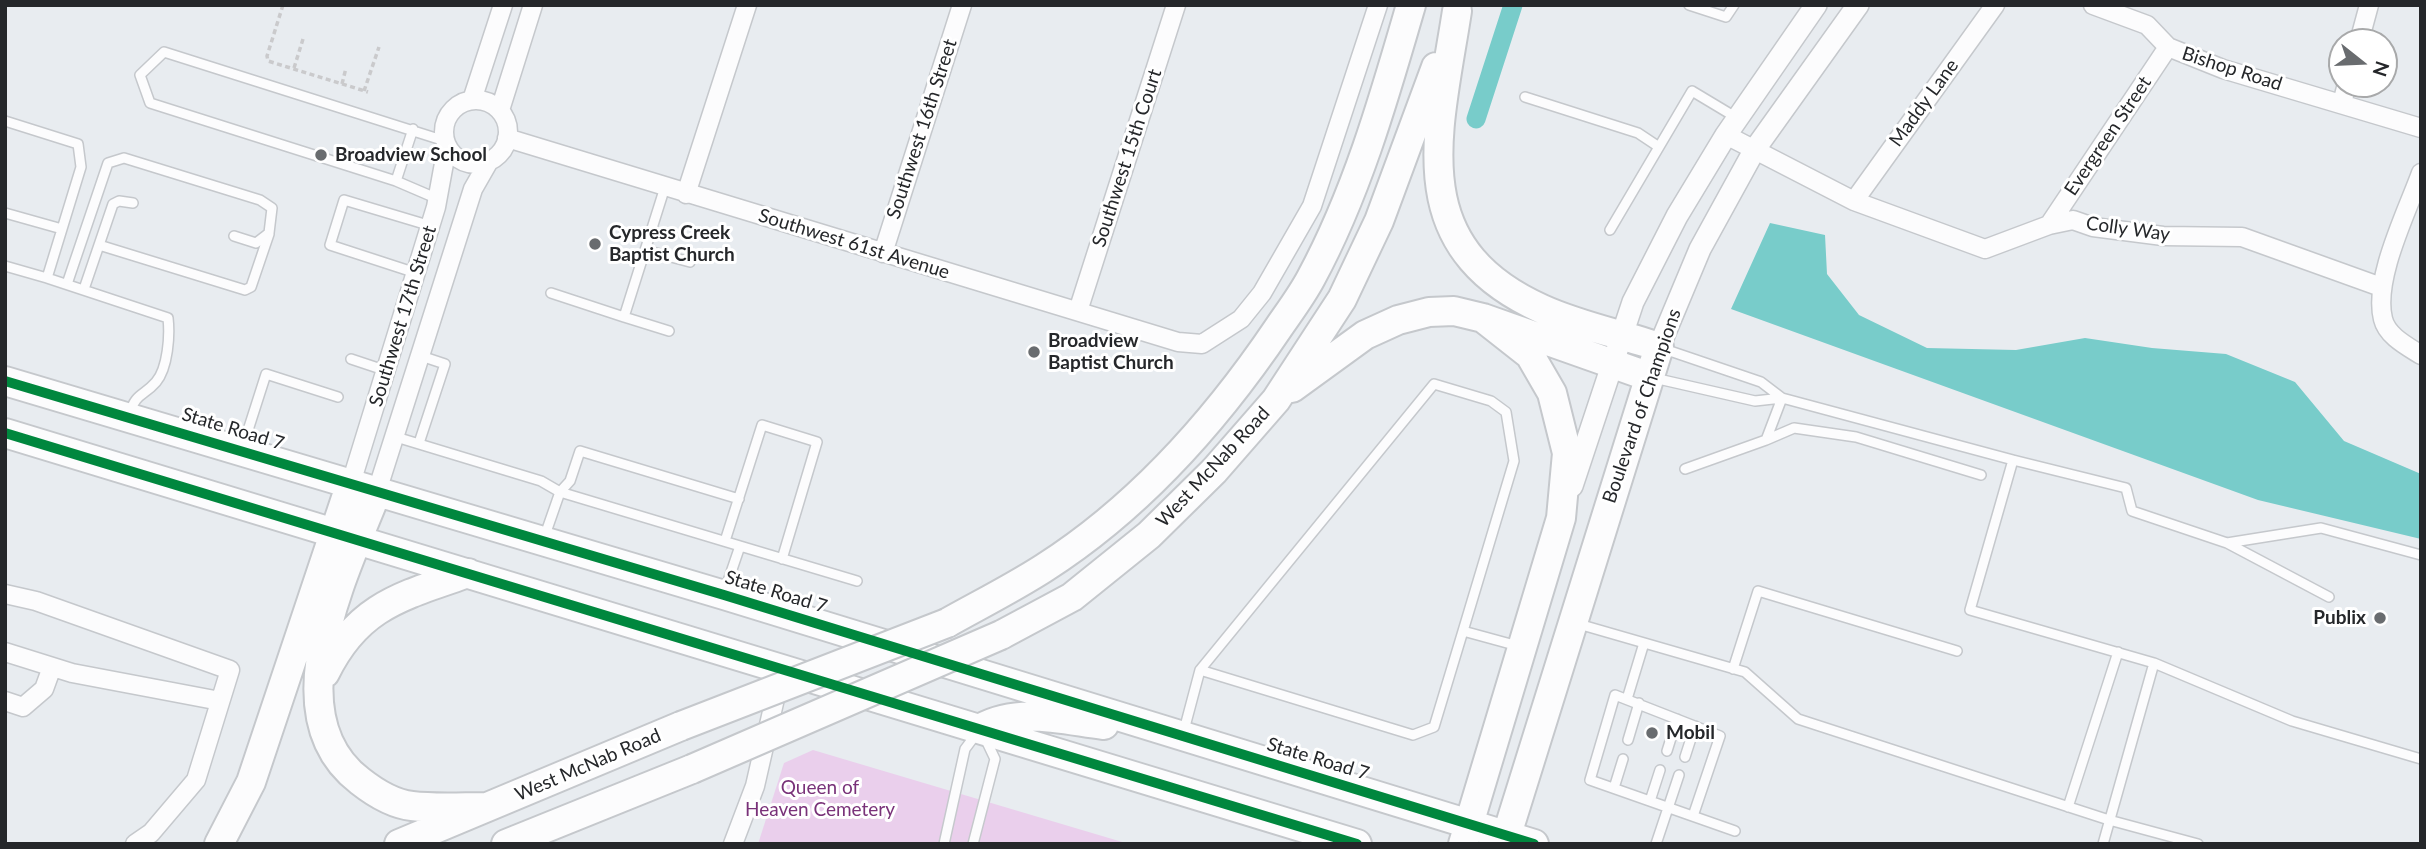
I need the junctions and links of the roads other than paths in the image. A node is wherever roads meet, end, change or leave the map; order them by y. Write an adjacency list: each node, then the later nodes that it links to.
1 (503, 5): 20 (street)
2 (533, 5): 22 (street)
3 (747, 5): 35 (street)
4 (962, 5): 48 (street, Southwest 16th Street)
5 (1176, 5): 57 (street, Southwest 15th Court)
6 (1378, 5): 57 (street, Southwest 61st Avenue)
7 (1411, 5): 129 (main road, West McNab Road, bridge)
8 (1689, 5): 9 (lane)
9 (1734, 5)
10 (1816, 5): 24 (street)
11 (1858, 5): 30 (street, Boulevard of Champions)
12 (1995, 5): 37 (street, Maddy Lane)
13 (2093, 5): 17 (street, Bishop Road)
14 (2370, 5): 16 (street)
15 (1458, 8): 61 (main road); 73 (main road, West McNab Road)
16 (2363, 28)
17 (2168, 47): 21 (street, Bishop Road); 40 (street, Evergreen Street)
18 (1525, 97): 29 (lane)
19 (2343, 98): 21 (street)
20 (472, 100): 22 (street); 28 (street)
21 (2342, 103): 25 (street, Bishop Road)
22 (499, 110): 27 (street)
23 (5, 121): 42 (lane)
24 (1732, 126): 29 (lane); 30 (street, Colly Way); 61 (street)
25 (2421, 128)
26 (413, 129): 28 (lane); 33 (lane); 33 (lane)
27 (507, 138): 31 (street); 34 (street, Southwest 61st Avenue)
28 (446, 144): 31 (street); 36 (street, Southwest 17th Street)
29 (1658, 147): 43 (lane)
30 (1755, 149): 37 (street, Colly Way); 63 (street, Boulevard of Champions)
31 (489, 161): 65 (street, Southwest 17th Street)
32 (2421, 173): 54 (street)
33 (396, 181): 36 (lane)
34 (665, 187): 35 (street, Southwest 61st Avenue); 47 (lane)
35 (686, 194): 48 (street, Southwest 61st Avenue)
36 (438, 199): 41 (street, Southwest 17th Street)
37 (1854, 201): 40 (street, Colly Way)
38 (133, 203): 46 (lane)
39 (5, 212): 42 (lane)
40 (2049, 225): 54 (street, Colly Way)
41 (430, 226): 51 (street, Southwest 17th Street); 51 (lane)
42 (62, 229): 52 (lane)
43 (1610, 230)
44 (269, 233): 45 (lane); 46 (lane); 53 (lane)
45 (234, 236)
46 (99, 246): 55 (lane)
47 (645, 250): 49 (lane); 58 (lane)
48 (883, 253): 57 (street, Southwest 61st Avenue)
49 (690, 262)
50 (5, 266): 52 (lane)
51 (416, 273): 62 (street, Southwest 17th Street)
52 (47, 278): 53 (lane)
53 (67, 284): 55 (lane)
54 (2381, 286): 64 (street)
55 (84, 289): 74 (lane)
56 (551, 293): 58 (lane)
57 (1078, 311)
58 (624, 317): 60 (lane)
59 (1483, 318): 67 (main road); 73 (main road); 86 (main road)
60 (669, 331)
61 (1622, 335): 63 (main road); 67 (street)
62 (397, 339): 65 (street); 68 (street, Southwest 17th Street)
63 (1659, 347): 69 (main road, Boulevard of Champions); 72 (lane)
64 (2421, 355)
65 (421, 356): 76 (street, Southwest 17th Street); 78 (lane)
66 (351, 359): 68 (lane)
67 (1612, 366): 69 (main road); 86 (street)
68 (387, 371): 83 (street, Southwest 17th Street)
69 (1650, 377): 72 (lane); 99 (main road, Boulevard of Champions)
70 (9, 383): 74 (main road, State Road 7)
71 (338, 397): 79 (lane)
72 (1782, 398): 77 (lane); 80 (lane)
73 (1276, 400): 140 (main road, West McNab Road, bridge)
74 (129, 416): 79 (main road, State Road 7)
75 (5, 433): 87 (main road)
76 (396, 436): 78 (lane); 83 (street, Southwest 17th Street)
77 (1766, 440): 81 (lane); 82 (lane)
78 (419, 443): 84 (lane)
79 (242, 450): 83 (main road, State Road 7)
80 (2013, 460): 90 (lane); 105 (lane)
81 (1685, 470)
82 (1981, 475)
83 (364, 487): 87 (main road); 88 (main road, State Road 7)
84 (560, 492): 85 (lane); 88 (lane); 89 (lane)
85 (738, 499): 89 (lane); 93 (lane)
86 (1561, 518): 102 (main road)
87 (346, 536): 94 (main road); 111 (main road); 138 (main road)
88 (542, 541): 97 (main road, State Road 7)
89 (725, 541): 91 (lane)
90 (2227, 543): 92 (lane); 98 (lane)
91 (740, 545): 93 (lane); 97 (lane)
92 (2421, 555)
93 (782, 559): 95 (lane)
94 (468, 573): 108 (main road); 111 (main road)
95 (857, 581)
96 (5, 594): 114 (street)
97 (724, 595): 119 (main road, State Road 7)
98 (2329, 597)
99 (1571, 622): 101 (lane); 136 (main road, Boulevard of Champions)
100 (1463, 631): 102 (lane); 110 (lane); 110 (lane)
101 (1644, 643): 109 (lane); 112 (lane)
102 (1523, 647): 135 (main road)
103 (1957, 651): 109 (lane)
104 (5, 652): 107 (street)
105 (2118, 652): 106 (lane); 131 (lane)
106 (2154, 663): 124 (lane); 133 (lane)
107 (52, 667): 113 (street); 114 (street)
108 (782, 668): 118 (main road); 141 (street)
109 (1733, 669): 131 (lane)
110 (1200, 670): 119 (lane)
111 (318, 688): 129 (main road)
112 (1628, 699): 115 (lane); 127 (lane)
113 (5, 701)
114 (220, 701): 137 (street)
115 (1639, 703): 116 (lane); 120 (lane)
116 (1677, 719): 117 (lane); 121 (lane)
117 (1695, 726): 122 (lane); 132 (lane)
118 (981, 728): 119 (main road); 142 (lane); 143 (lane); 144 (main road)
119 (1180, 734): 135 (main road, State Road 7)
120 (1628, 740)
121 (1667, 751)
122 (1685, 757)
123 (1623, 759): 127 (lane)
124 (2421, 759)
125 (1660, 770): 128 (lane)
126 (1679, 775): 130 (lane)
127 (1614, 788): 128 (lane)
128 (1650, 801): 130 (lane)
129 (487, 807): 139 (main road, West McNab Road)
130 (1668, 807): 132 (lane); 146 (lane)
131 (2068, 807): 133 (lane)
132 (1693, 816): 134 (lane)
133 (2109, 820): 147 (lane); 148 (lane)
134 (1735, 831)
135 (1466, 834): 136 (main road, State Road 7)
136 (1505, 839): 145 (main road, State Road 7)
137 (135, 844)
138 (219, 844)
139 (399, 844)
140 (506, 844)
141 (733, 844)
142 (944, 844)
143 (973, 844)
144 (1357, 844)
145 (1534, 844)
146 (1656, 844)
147 (2103, 844)
148 (2198, 844)

